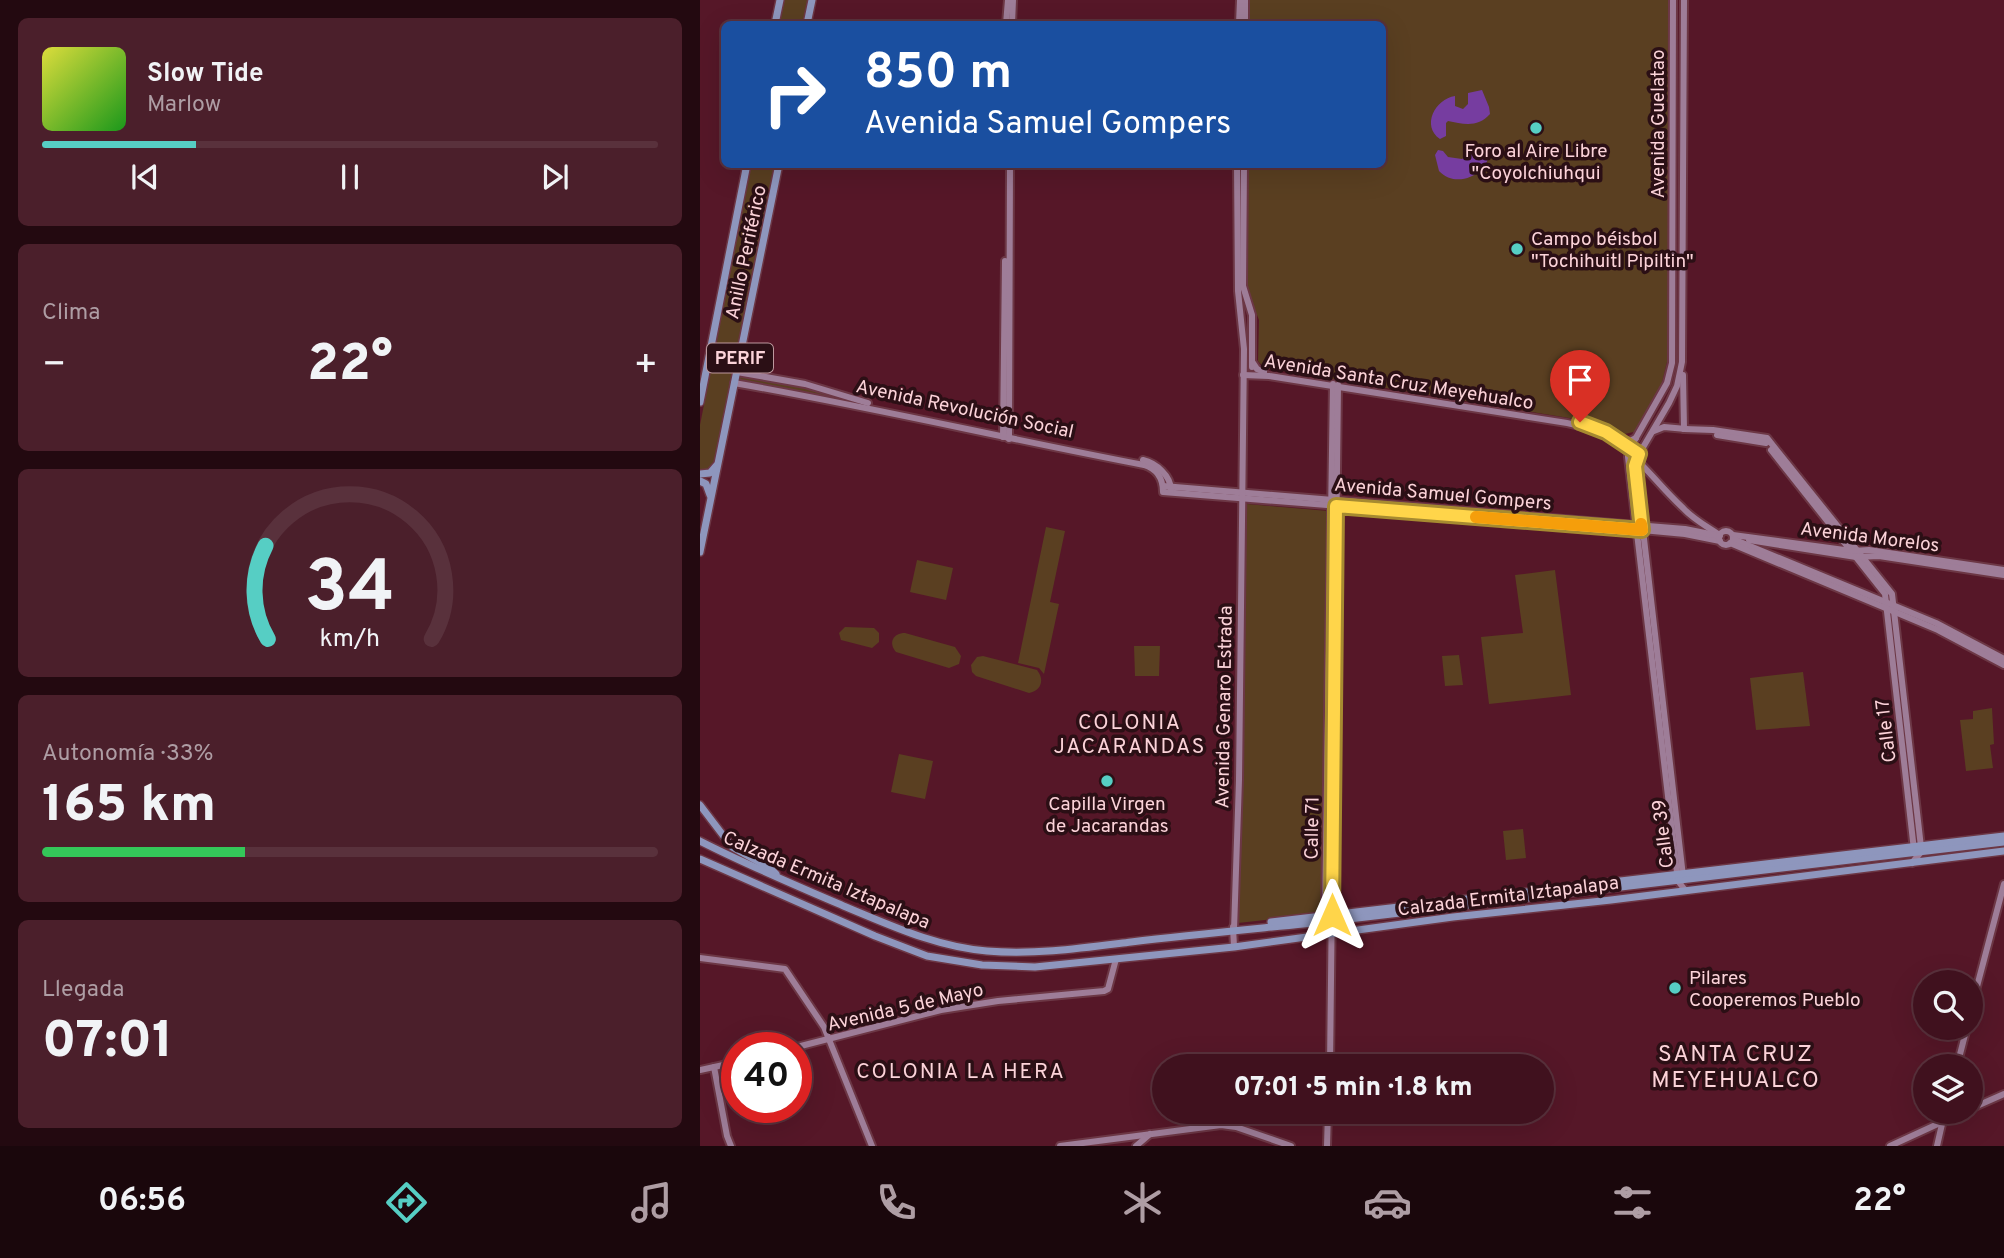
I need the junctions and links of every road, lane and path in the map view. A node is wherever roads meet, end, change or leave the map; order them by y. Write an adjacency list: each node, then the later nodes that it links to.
1 (780, 0): 8 (main road)
2 (813, 0): 9 (main road)
3 (1010, 0): 10 (street); 11 (street)
4 (1240, 0): 12 (street)
5 (1245, 0): 13 (street)
6 (1674, 0): 14 (street, Avenida Guelatao)
7 (1684, 0): 15 (street, Avenida Guelatao)
8 (776, 21)
9 (808, 21)
10 (1006, 21)
11 (1012, 21)
12 (1239, 21)
13 (1245, 21)
14 (1674, 95): 15 (street); 21 (street, Avenida Guelatao)
15 (1684, 95): 22 (street, Avenida Guelatao)
16 (746, 168): 36 (main road, Anillo Periférico / PERIF)
17 (778, 168): 27 (main road, Anillo Periférico / PERIF)
18 (1009, 168): 42 (street)
19 (1237, 168): 24 (street, Avenida Genaro Estrada)
20 (1244, 168): 23 (street)
21 (1674, 178): 22 (street); 35 (street, Avenida Guelatao)
22 (1683, 178): 25 (street, Avenida Guelatao)
23 (1253, 334): 24 (street); 26 (street)
24 (1243, 335): 28 (street, Avenida Genaro Estrada)
25 (1682, 362): 37 (street, Avenida Guelatao); 40 (street, Avenida Guelatao)
26 (1253, 363): 28 (street); 32 (street, Avenida Santa Cruz Meyehualco)
27 (737, 372): 29 (street, Avenida Revolución Social); 31 (main road, Anillo Periférico / PERIF)
28 (1243, 374): 32 (street, Avenida Santa Cruz Meyehualco); 52 (street, Avenida Genaro Estrada)
29 (778, 379): 30 (street, Avenida Revolución Social); 33 (street)
30 (789, 381): 34 (street); 42 (street, Avenida Revolución Social)
31 (734, 383): 33 (street, Avenida Revolución Social); 47 (main road, Anillo Periférico / PERIF)
32 (1335, 386): 44 (street, Avenida Santa Cruz Meyehualco); 45 (street, Avenida Santa Cruz Meyehualco); 53 (street, Calle 71)
33 (775, 391): 34 (street, Avenida Revolución Social)
34 (787, 393): 42 (street, Avenida Revolución Social)
35 (1661, 396): 37 (street); 38 (street, Avenida Guelatao)
36 (700, 402)
37 (1669, 403): 39 (street, Avenida Guelatao)
38 (1654, 408): 39 (street); 43 (street, Avenida Guelatao)
39 (1659, 419): 41 (street, Avenida Guelatao)
40 (1684, 429): 41 (street); 59 (street)
41 (1654, 431): 46 (street, Avenida Guelatao)
42 (1006, 433): 50 (street, Avenida Revolución Social); 51 (street, Avenida Revolución Social)
43 (1640, 435): 44 (street); 45 (street, Avenida Guelatao)
44 (1615, 438): 45 (street, Avenida Santa Cruz Meyehualco)
45 (1631, 449): 46 (street, Avenida Santa Cruz Meyehualco); 55 (street, Calle 39)
46 (1637, 456): 55 (street, Calle 39); 56 (street, Avenida Santa Cruz Meyehualco)
47 (718, 462): 48 (main road); 54 (main road, Anillo Periférico / PERIF)
48 (700, 474)
49 (700, 481): 54 (main road)
50 (1163, 489): 51 (street, Avenida Samuel Gompers)
51 (1171, 490): 52 (street, Avenida Samuel Gompers)
52 (1241, 493): 53 (street, Avenida Samuel Gompers); 76 (street, Avenida Genaro Estrada)
53 (1334, 503): 55 (street, Avenida Samuel Gompers); 75 (street, Calle 71)
54 (709, 506): 58 (main road, Anillo Periférico / PERIF)
55 (1639, 527): 56 (street, Avenida Samuel Gompers); 72 (street, Calle 39)
56 (1720, 536): 57 (street); 57 (street)
57 (1733, 539): 59 (street, Avenida Morelos); 61 (street)
58 (700, 552)
59 (1857, 554): 60 (street, Avenida Morelos); 61 (street)
60 (2004, 573)
61 (1890, 606): 62 (street); 63 (street); 69 (street, Calle 17)
62 (2004, 659)
63 (2004, 665)
64 (700, 805): 71 (main road)
65 (2004, 836): 69 (main road, Calzada Ermita Iztapalapa)
66 (700, 841): 71 (main road, Calzada Ermita Iztapalapa)
67 (2004, 842): 69 (main road, Calzada Ermita Iztapalapa)
68 (2004, 851): 69 (main road, Calzada Ermita Iztapalapa)
69 (1916, 853): 72 (main road, Calzada Ermita Iztapalapa); 74 (main road, Calzada Ermita Iztapalapa)
70 (701, 860): 80 (main road, Calzada Ermita Iztapalapa)
71 (778, 877): 76 (main road, Calzada Ermita Iztapalapa)
72 (1680, 878): 74 (street, Calle 39); 75 (main road, Calzada Ermita Iztapalapa)
73 (2004, 884): 81 (street)
74 (1685, 890): 77 (main road, Calzada Ermita Iztapalapa)
75 (1329, 918): 76 (main road, Calzada Ermita Iztapalapa); 77 (street, Calle 71)
76 (1234, 930): 78 (street, Avenida Genaro Estrada)
77 (1333, 932): 78 (main road, Calzada Ermita Iztapalapa); 84 (street, Calle 71)
78 (1234, 947): 80 (main road, Calzada Ermita Iztapalapa)
79 (700, 958): 82 (street)
80 (1116, 959): 82 (street, Avenida 5 de Mayo)
81 (1981, 970)
82 (830, 1040): 83 (street, Avenida 5 de Mayo); 95 (street)
83 (812, 1044)
84 (1329, 1054)
85 (721, 1066): 86 (street)
86 (714, 1067): 87 (street); 94 (street)
87 (700, 1070)
88 (2004, 1094): 89 (street)
89 (1983, 1103)
90 (1328, 1124): 99 (street)
91 (1938, 1124): 100 (street)
92 (1942, 1124): 101 (street)
93 (1150, 1134): 96 (street); 97 (street); 98 (street)
94 (732, 1146)
95 (873, 1146)
96 (1060, 1146)
97 (1136, 1146)
98 (1292, 1146)
99 (1327, 1146)
100 (1890, 1146)
101 (1937, 1146)

